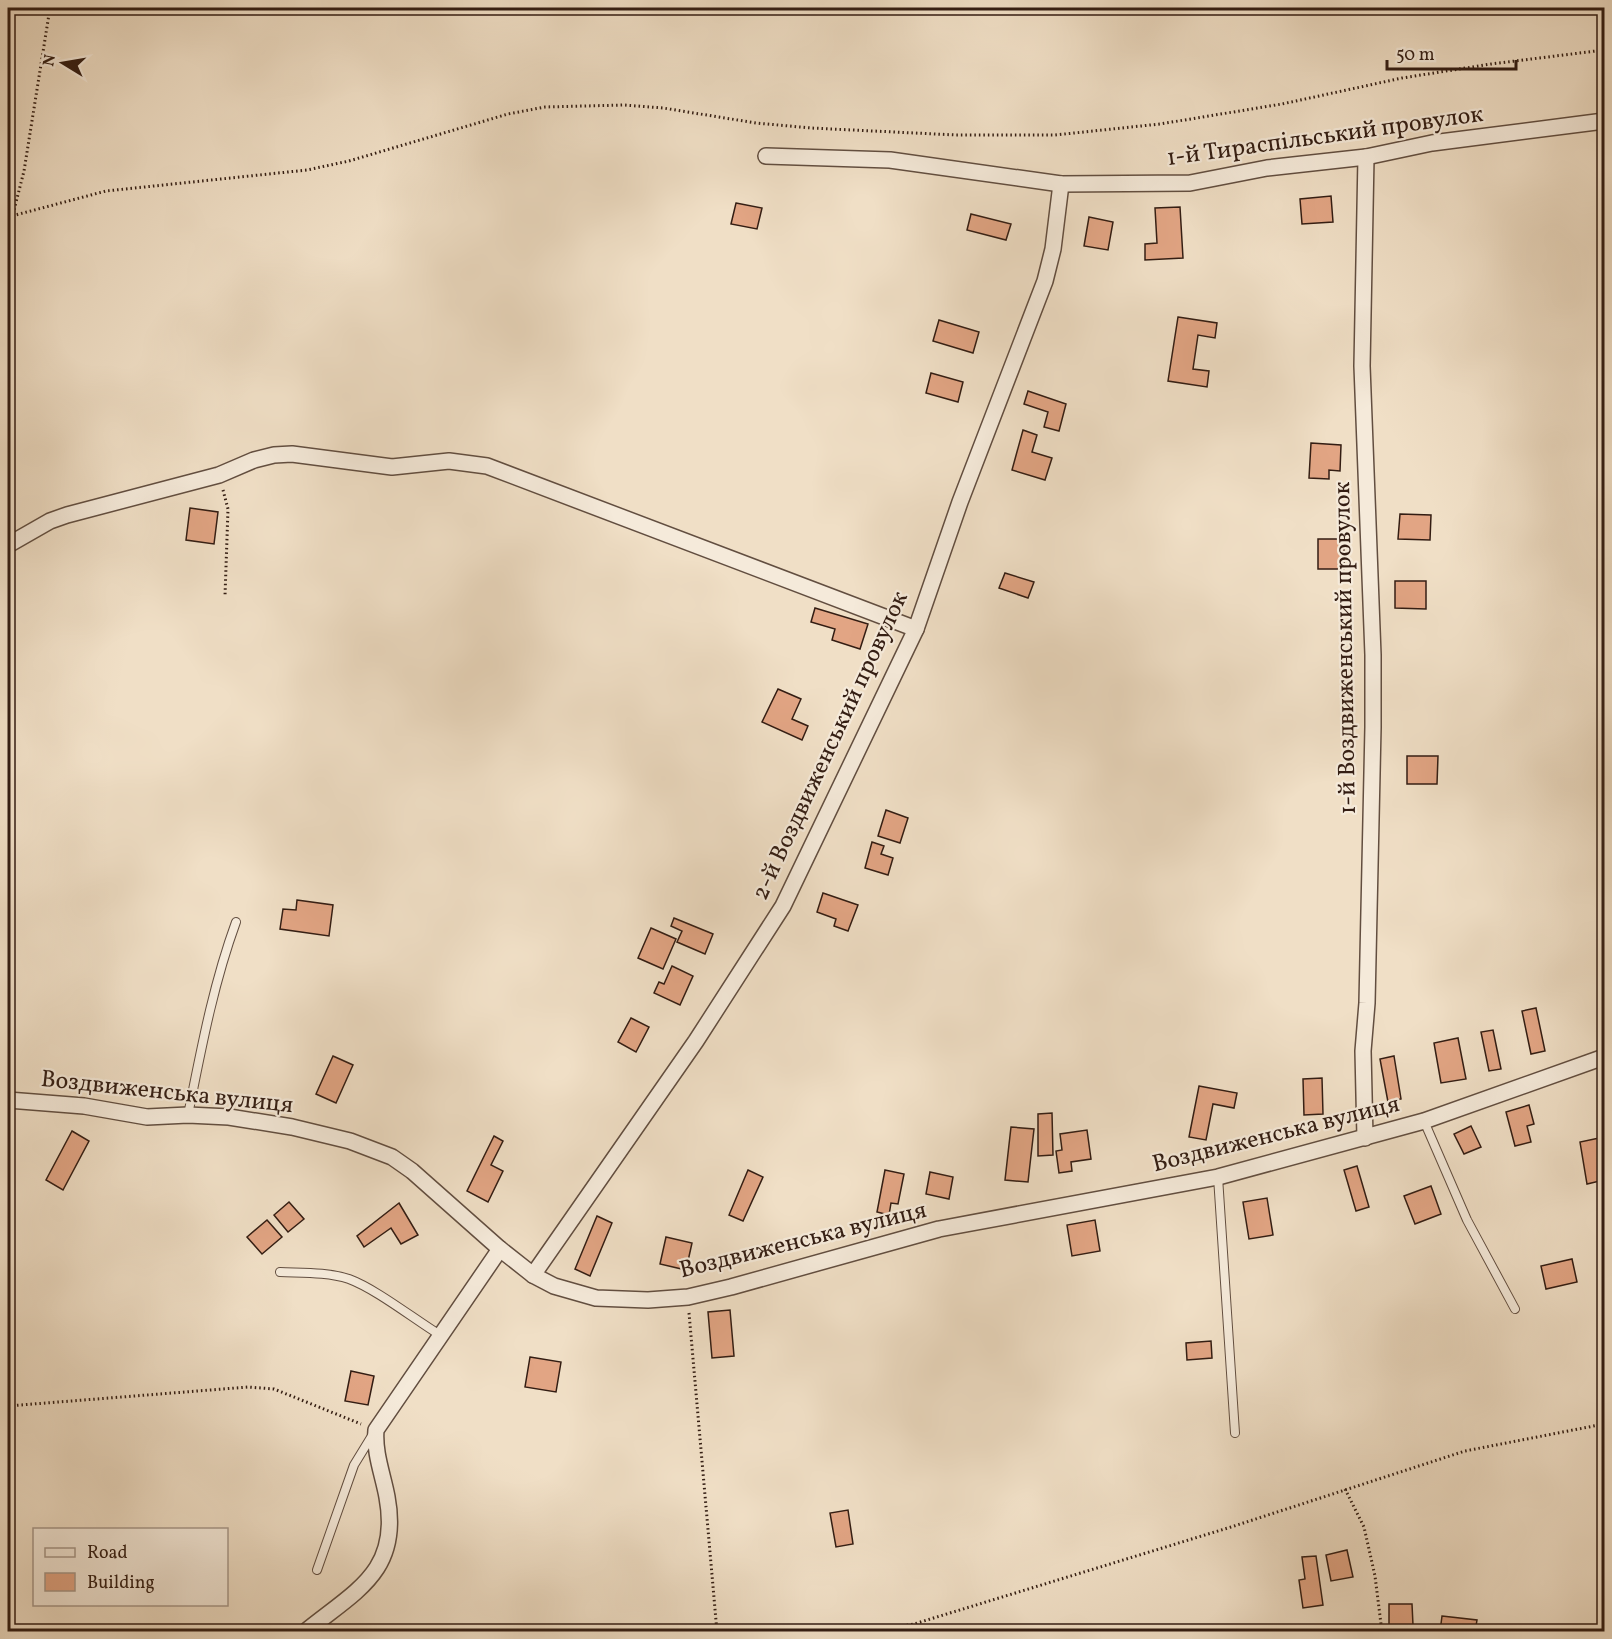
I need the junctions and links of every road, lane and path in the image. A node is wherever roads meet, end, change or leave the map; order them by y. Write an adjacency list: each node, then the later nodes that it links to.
1 (50, 8): 7 (path)
2 (1605, 50): 7 (path)
3 (1605, 121): 5 (street, 1-й Тираспільський провулок)
4 (766, 156): 6 (street, 1-й Тираспільський провулок)
5 (1366, 157): 6 (street, 1-й Тираспільський провулок); 18 (street, 1-й Воздвиженський провулок)
6 (1060, 184): 12 (street, 2-й Воздвиженський провулок)
7 (13, 214): 8 (path)
8 (8, 217)
9 (219, 475): 10 (street); 11 (path); 12 (street)
10 (8, 545)
11 (225, 596)
12 (916, 629): 22 (street, 2-й Воздвиженський провулок)
13 (237, 922): 16 (lane)
14 (1605, 1057): 17 (street, Воздвиженська вулиця)
15 (8, 1100): 16 (street, Воздвиженська вулиця)
16 (188, 1115): 20 (street, Воздвиженська вулиця)
17 (1424, 1120): 18 (street, Воздвиженська вулиця); 24 (lane)
18 (1365, 1138): 19 (street, Воздвиженська вулиця)
19 (1218, 1177): 23 (street, Воздвиженська вулиця); 29 (lane)
20 (500, 1249): 22 (street, Воздвиженська вулиця); 25 (street)
21 (280, 1272): 25 (lane)
22 (533, 1275): 23 (street, Воздвиженська вулиця)
23 (688, 1297): 34 (path)
24 (1515, 1309)
25 (440, 1335): 28 (street)
26 (8, 1406): 28 (path)
27 (1605, 1424): 30 (path)
28 (376, 1430): 31 (lane); 33 (street)
29 (1235, 1433)
30 (1345, 1489): 32 (path); 35 (path)
31 (317, 1570)
32 (877, 1631)
33 (305, 1632)
34 (717, 1632)
35 (1382, 1632)

